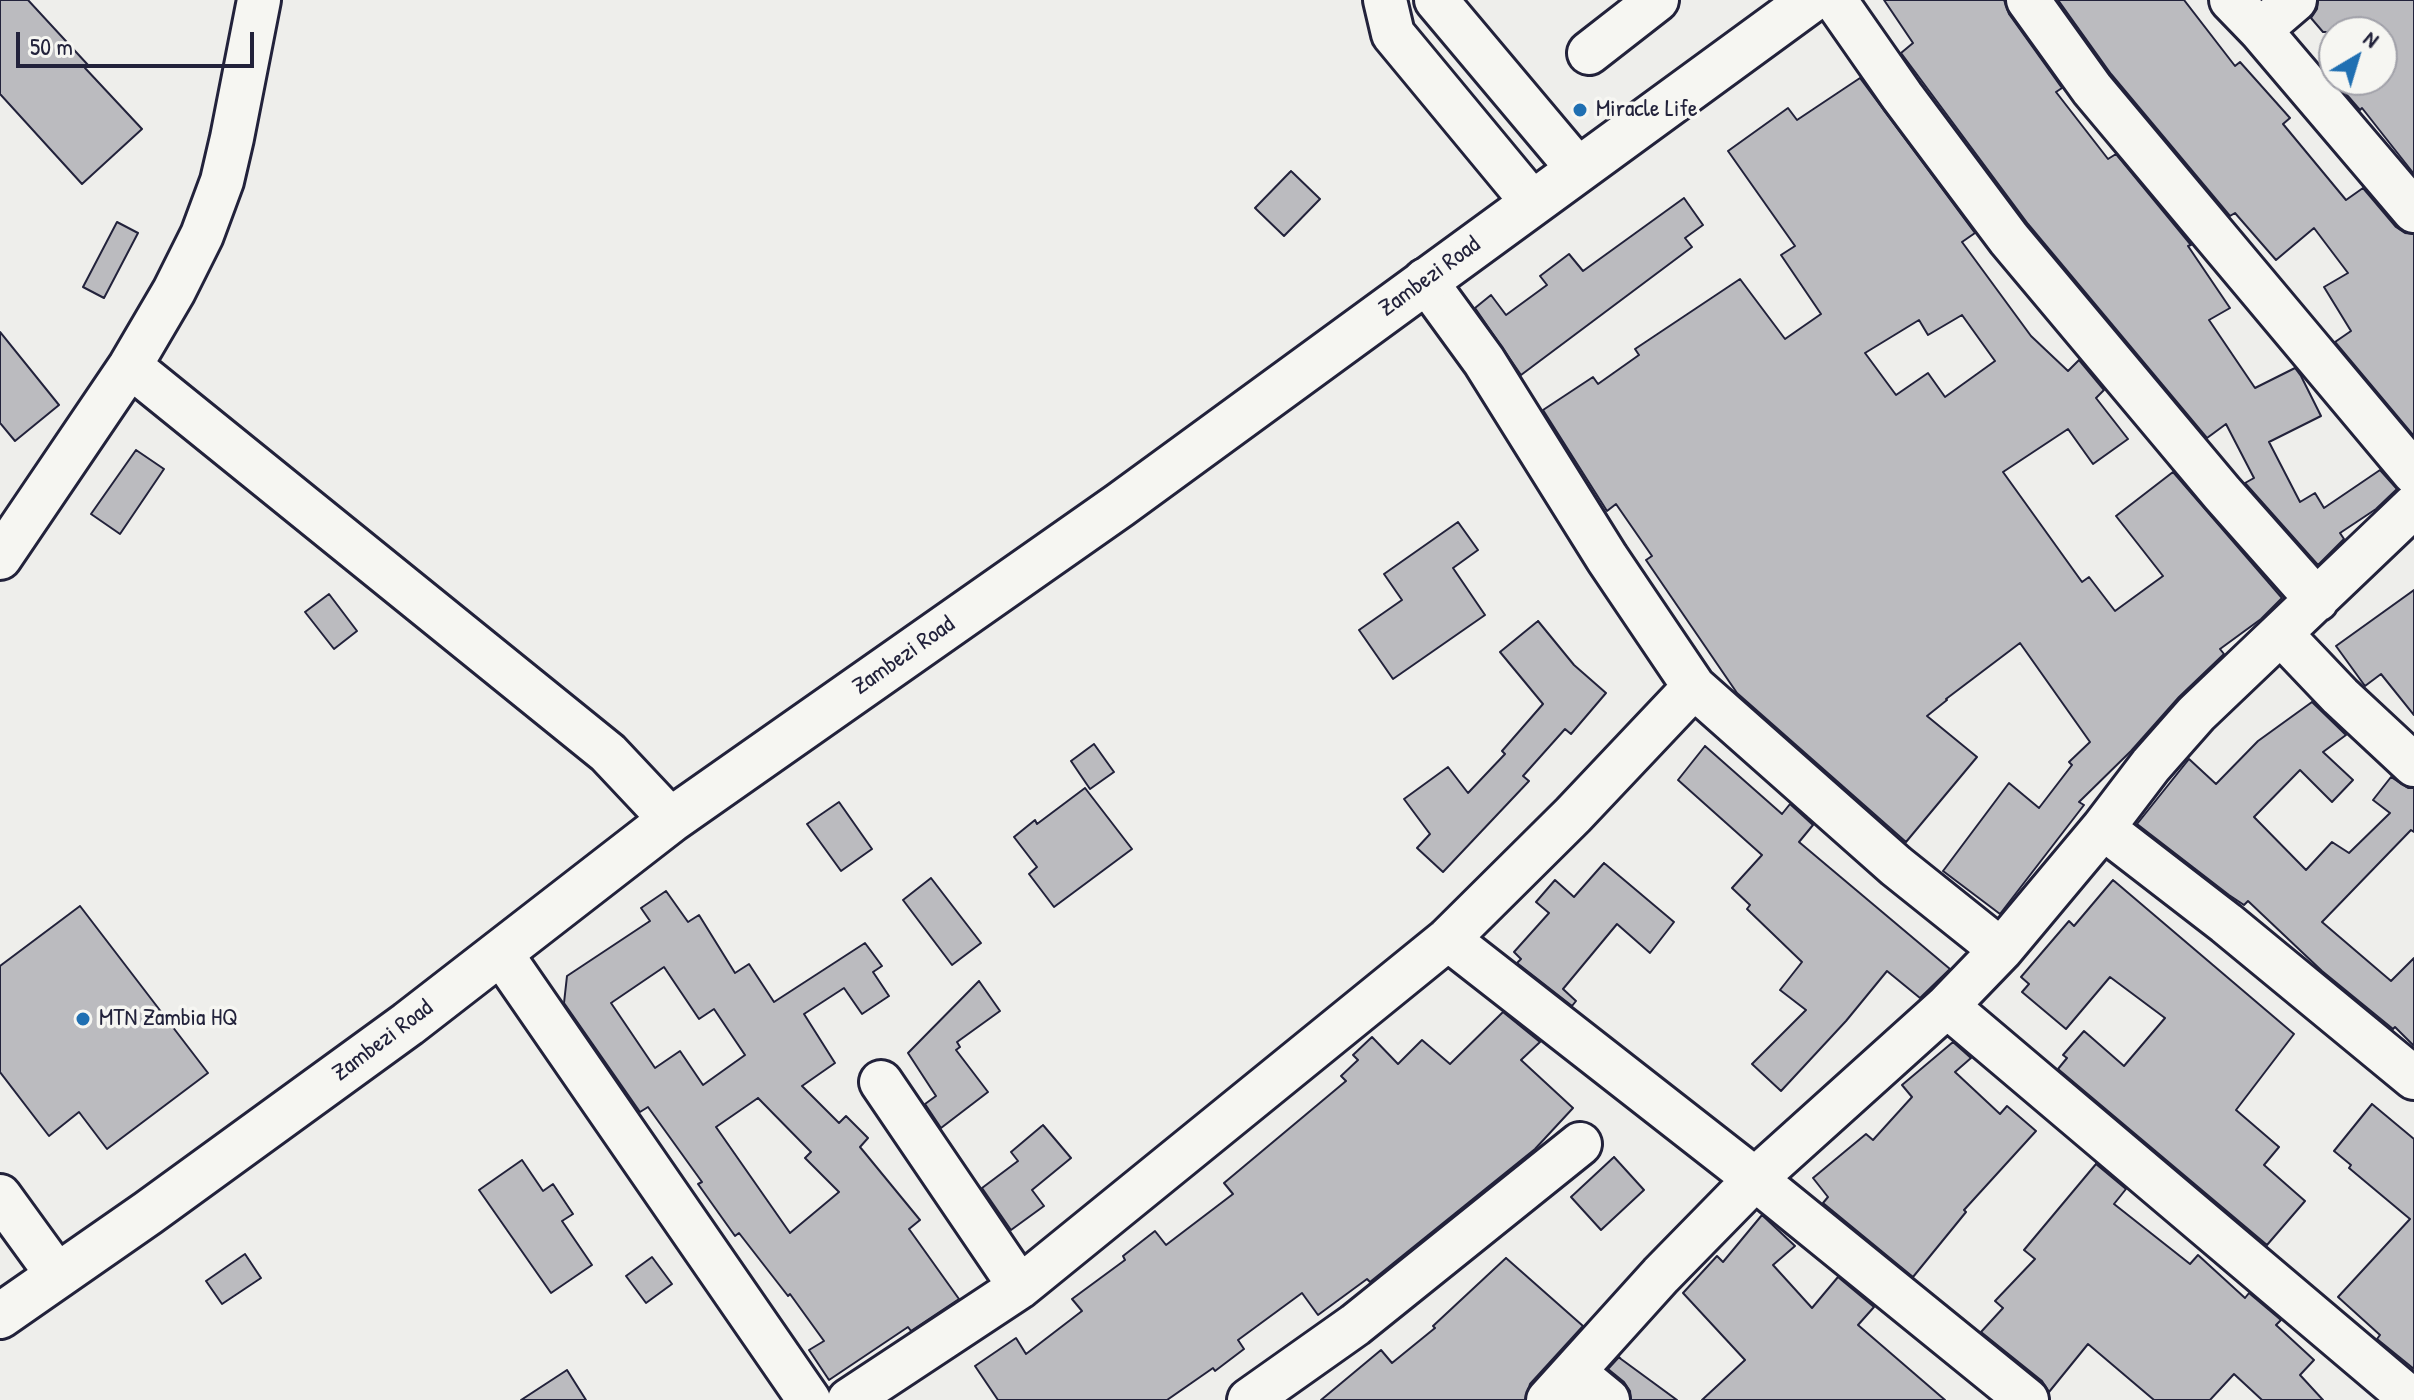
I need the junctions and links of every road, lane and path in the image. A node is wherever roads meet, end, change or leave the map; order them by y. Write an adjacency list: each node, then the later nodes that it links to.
1 (259, 0): 16 (street)
2 (1385, 0): 14 (street)
3 (1436, 0): 12 (street)
4 (1657, 0): 11 (street)
5 (1811, 0): 12 (main road, Zambezi Road)
6 (1835, 0): 20 (street)
7 (2028, 0): 17 (street)
8 (2231, 0): 10 (street)
9 (2295, 0): 10 (street)
10 (2260, 30): 13 (street)
11 (1589, 53)
12 (1578, 169): 14 (main road, Zambezi Road)
13 (2409, 193)
14 (1533, 203): 15 (main road, Zambezi Road)
15 (1425, 280): 22 (street); 24 (main road, Zambezi Road)
16 (130, 366): 19 (street); 24 (street)
17 (2414, 473)
18 (2414, 506): 20 (street)
19 (0, 558)
20 (2317, 600): 21 (street)
21 (2281, 634): 23 (street); 25 (street)
22 (1694, 687): 26 (street); 27 (street)
23 (2414, 765)
24 (671, 820): 28 (main road, Zambezi Road)
25 (2103, 828): 27 (street); 30 (street)
26 (1448, 939): 33 (street); 36 (street)
27 (2001, 950): 29 (street)
28 (500, 952): 35 (main road, Zambezi Road); 40 (street)
29 (1947, 1006): 33 (street); 39 (street)
30 (2414, 1078)
31 (881, 1082): 36 (street)
32 (1580, 1144): 42 (street)
33 (1755, 1179): 38 (street); 44 (street)
34 (0, 1196): 35 (street)
35 (58, 1276): 37 (main road, Zambezi Road)
36 (1020, 1287): 41 (street)
37 (0, 1316)
38 (1561, 1386): 43 (street)
39 (2411, 1398)
40 (809, 1400)
41 (849, 1400)
42 (1249, 1400)
43 (1608, 1400)
44 (2027, 1400)

